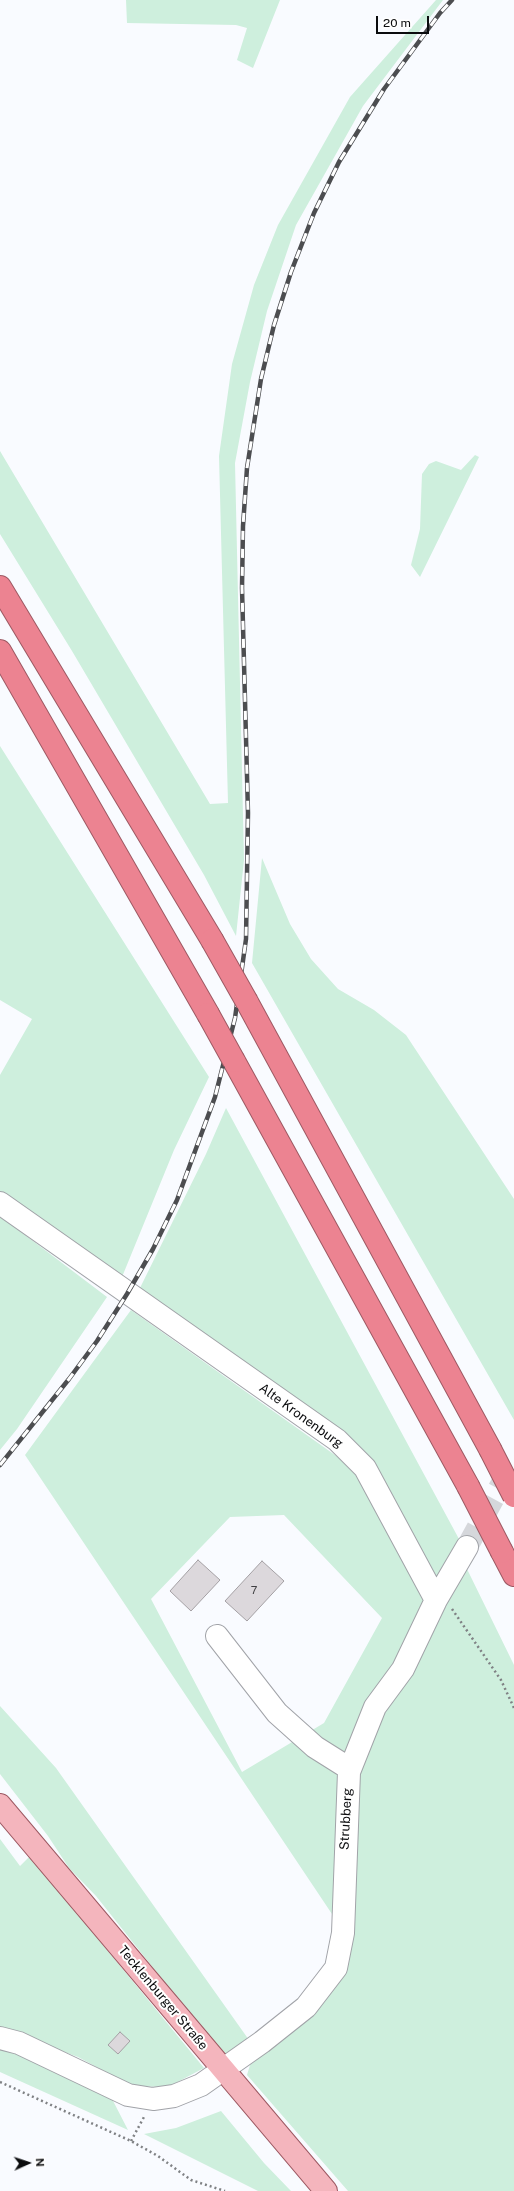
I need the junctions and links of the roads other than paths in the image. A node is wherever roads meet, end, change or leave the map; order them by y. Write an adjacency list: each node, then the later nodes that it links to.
1 (0, 587): 4 (highway, bridge)
2 (0, 651): 6 (highway, bridge)
3 (0, 1203): 7 (street, Alte Kronenburg)
4 (514, 1496)
5 (467, 1547): 7 (street, Strubberg)
6 (514, 1575)
7 (436, 1600): 9 (street, Strubberg)
8 (217, 1636): 9 (street)
9 (351, 1767): 12 (street, Strubberg)
10 (0, 1805): 12 (main road, Tecklenburger Straße)
11 (0, 2038): 12 (street, Strubberg)
12 (223, 2070): 13 (main road, Tecklenburger Straße)
13 (326, 2191)

